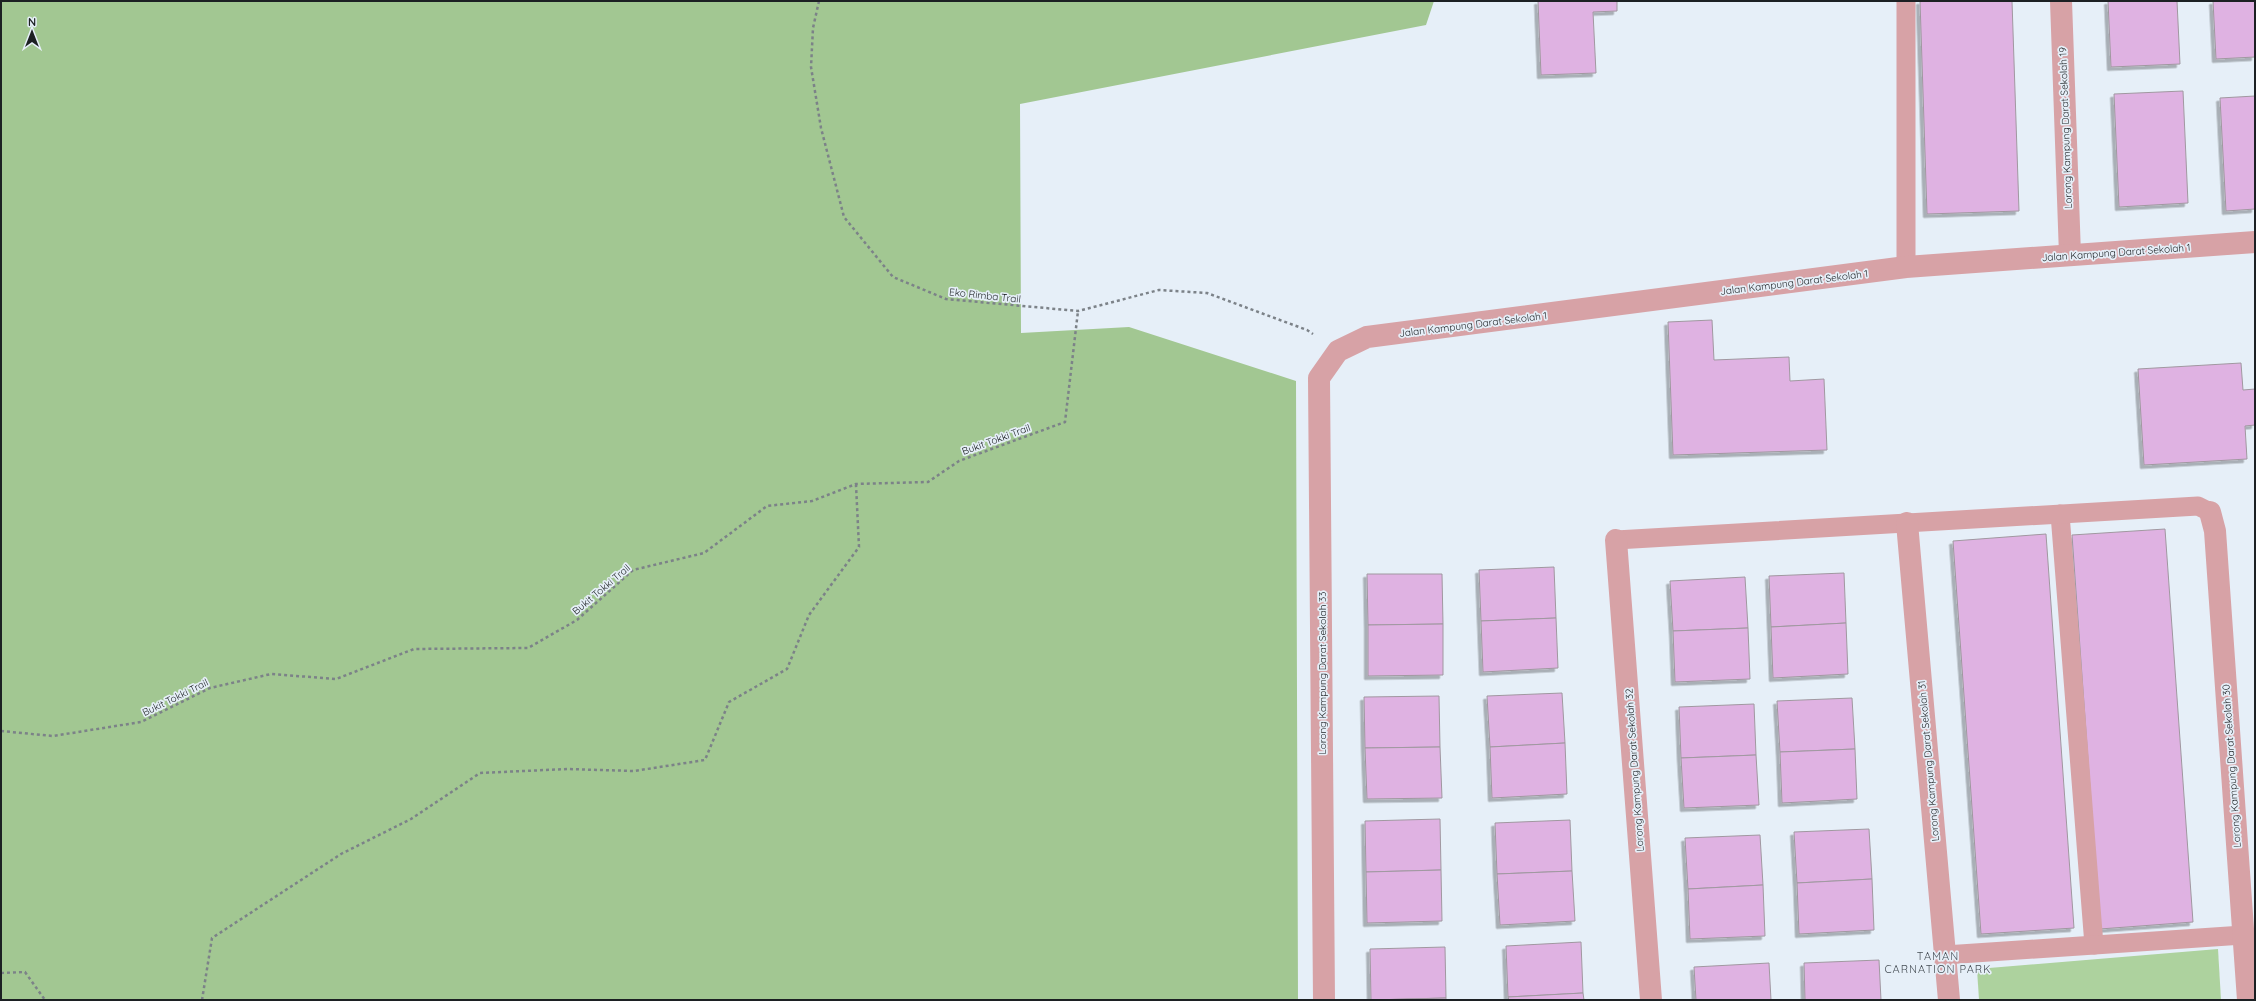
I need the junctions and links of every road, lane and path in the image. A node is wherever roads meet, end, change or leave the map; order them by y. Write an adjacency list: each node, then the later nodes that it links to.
1 (819, 1): 7 (path, Eko Rimba Trail)
2 (1906, 1): 6 (lane)
3 (2060, 1): 5 (street, Lorong Kampung Darat Sekolah 19)
4 (2255, 242): 5 (street, Jalan Kampung Darat Sekolah 1)
5 (2070, 255): 6 (street, Jalan Kampung Darat Sekolah 1)
6 (1906, 267): 8 (street, Jalan Kampung Darat Sekolah 1)
7 (1078, 311): 8 (path, Eko Rimba Trail); 9 (path, Bukit Tokki Trail)
8 (1338, 351): 21 (street, Lorong Kampung Darat Sekolah 33)
9 (856, 484): 14 (path, Bukit Tokki Trail); 20 (path)
10 (2060, 514): 11 (lane); 12 (lane); 16 (lane)
11 (2212, 522): 15 (street, Lorong Kampung Darat Sekolah 30)
12 (1907, 523): 13 (lane); 17 (street, Lorong Kampung Darat Sekolah 31)
13 (1616, 540): 22 (street, Lorong Kampung Darat Sekolah 32)
14 (1, 731)
15 (2243, 935): 16 (lane); 24 (street, Lorong Kampung Darat Sekolah 30)
16 (2094, 945): 17 (lane)
17 (1945, 955): 23 (street, Lorong Kampung Darat Sekolah 31)
18 (1, 973): 19 (path)
19 (45, 1000)
20 (202, 1000)
21 (1324, 1000)
22 (1651, 1000)
23 (1949, 1000)
24 (2248, 1000)

